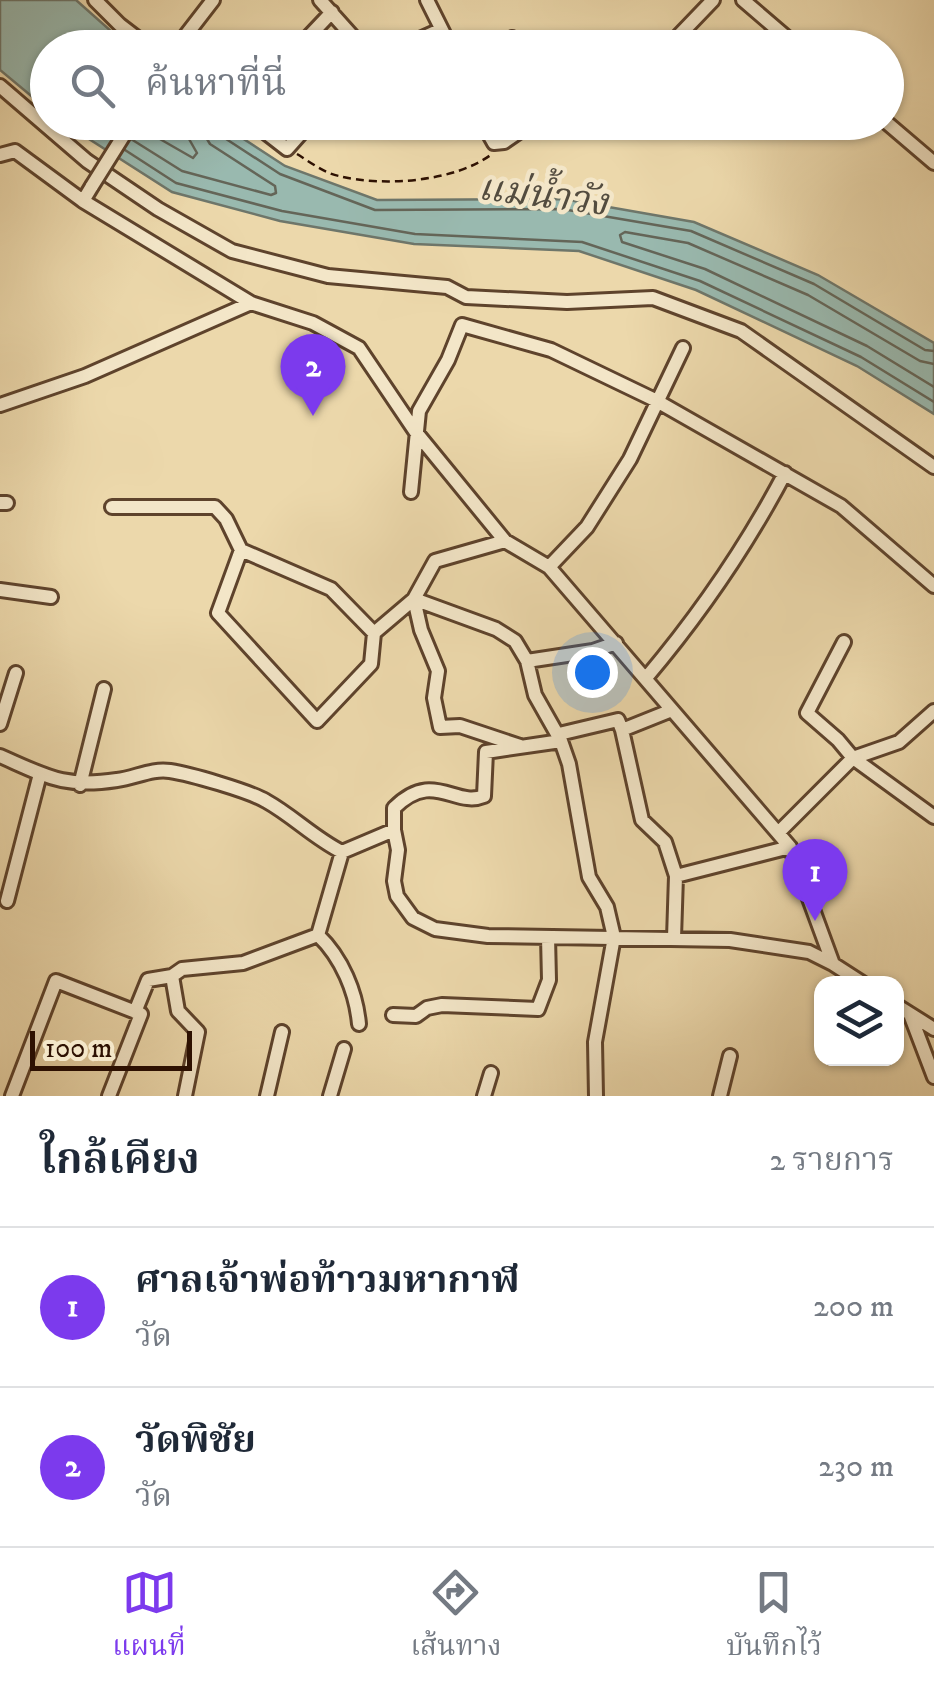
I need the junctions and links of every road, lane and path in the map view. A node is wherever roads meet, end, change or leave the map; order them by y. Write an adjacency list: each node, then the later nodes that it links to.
1 (95, 0): 8 (street)
2 (212, 0): 9 (street)
3 (320, 0): 7 (street)
4 (428, 0): 12 (street)
5 (713, 0): 13 (street)
6 (744, 0): 14 (street)
7 (332, 12): 10 (street); 11 (street)
8 (129, 30)
9 (189, 30)
10 (315, 30)
11 (348, 30)
12 (440, 30)
13 (684, 30)
14 (778, 30)
15 (0, 86): 16 (street)
16 (30, 112)
17 (904, 137): 27 (street)
18 (63, 140): 29 (street)
19 (121, 140): 28 (street, bridge)
20 (276, 140): 25 (street)
21 (294, 140): 25 (street)
22 (492, 140): 24 (street)
23 (507, 140): 24 (street)
24 (504, 142): 25 (path)
25 (286, 148)
26 (0, 156): 28 (street)
27 (934, 163)
28 (83, 201): 30 (street)
29 (466, 297): 31 (street); 36 (street)
30 (251, 303): 34 (street); 35 (street)
31 (462, 325): 33 (street); 35 (street)
32 (683, 348): 33 (street)
33 (656, 400): 37 (street); 42 (street)
34 (0, 405)
35 (414, 431): 38 (street); 40 (street)
36 (934, 467)
37 (785, 473): 43 (street); 52 (street)
38 (411, 492)
39 (112, 507): 41 (street)
40 (505, 541): 42 (street); 46 (street)
41 (241, 550): 47 (street); 47 (street)
42 (549, 567): 49 (street)
43 (934, 586)
44 (0, 590): 45 (street)
45 (51, 597)
46 (414, 599): 47 (street); 50 (street); 59 (street)
47 (374, 633)
48 (844, 642): 61 (street)
49 (616, 643): 50 (street); 52 (street)
50 (527, 661): 58 (street)
51 (16, 673): 56 (street)
52 (646, 678): 54 (street)
53 (104, 689): 63 (street)
54 (672, 710): 57 (street); 66 (street)
55 (934, 712): 61 (street)
56 (0, 724)
57 (622, 730): 58 (street); 69 (street)
58 (560, 737): 59 (street); 72 (street)
59 (522, 746): 65 (street)
60 (0, 756): 62 (street)
61 (853, 758): 64 (street); 66 (street)
62 (40, 774): 63 (street); 70 (street)
63 (80, 784): 68 (street)
64 (934, 817)
65 (394, 830): 68 (street); 73 (street)
66 (778, 832): 67 (street)
67 (790, 847): 69 (street); 75 (street)
68 (342, 852): 71 (street)
69 (676, 876): 74 (street)
70 (7, 901)
71 (318, 935): 76 (street); 82 (street)
72 (614, 936): 73 (street); 74 (street); 95 (street)
73 (548, 937): 81 (street)
74 (674, 938): 75 (street)
75 (833, 964): 77 (street)
76 (172, 976): 79 (street); 91 (street)
77 (852, 976)
78 (904, 1010): 80 (street)
79 (135, 1012): 89 (street); 90 (street)
80 (910, 1014): 83 (street); 88 (street)
81 (394, 1015)
82 (359, 1024)
83 (934, 1029)
84 (282, 1032): 92 (street)
85 (344, 1049): 93 (street)
86 (730, 1056): 96 (street)
87 (490, 1072): 94 (street)
88 (934, 1076)
89 (12, 1096)
90 (109, 1096)
91 (184, 1096)
92 (266, 1096)
93 (330, 1096)
94 (484, 1096)
95 (596, 1096)
96 (720, 1096)

